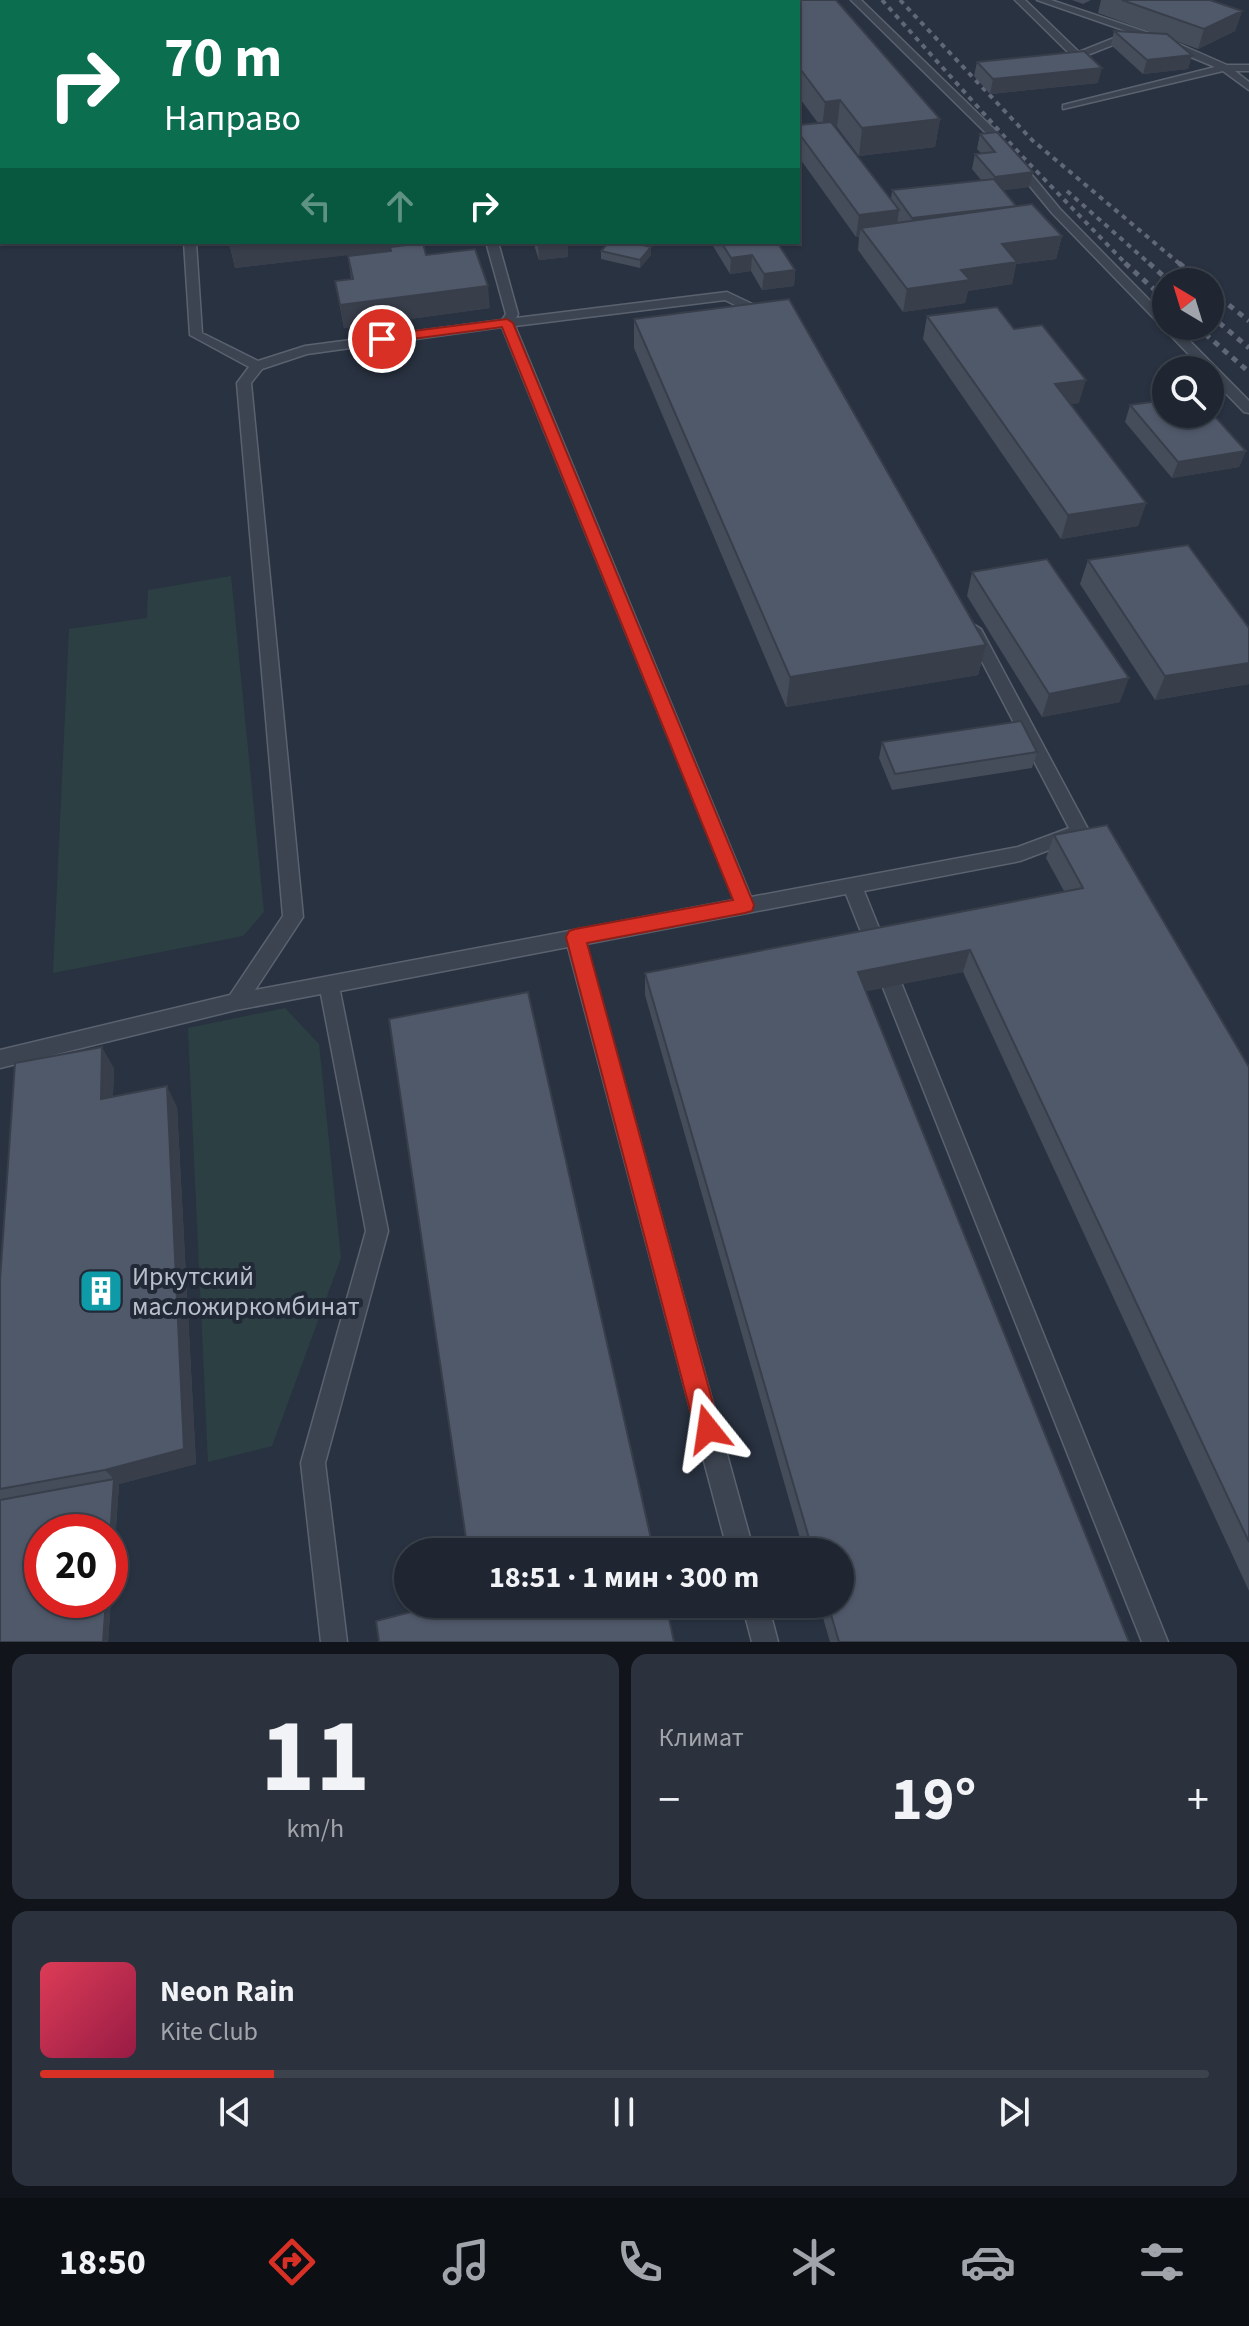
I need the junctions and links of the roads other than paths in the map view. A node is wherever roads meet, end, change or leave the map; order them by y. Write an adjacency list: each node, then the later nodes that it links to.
1 (856, 0): 11 (lane)
2 (1020, 0): 4 (lane)
3 (1042, 0): 4 (lane)
4 (1138, 32): 5 (lane)
5 (1225, 68): 6 (lane); 7 (lane); 8 (lane)
6 (1249, 68)
7 (1249, 87)
8 (1067, 107)
9 (190, 244): 15 (lane)
10 (493, 244): 12 (lane)
11 (1152, 310)
12 (507, 323): 13 (lane); 15 (lane); 19 (lane)
13 (782, 324)
14 (1182, 340): 16 (lane)
15 (257, 366): 22 (lane)
16 (1249, 409)
17 (964, 613): 18 (lane)
18 (852, 885): 19 (lane); 28 (lane)
19 (745, 905): 20 (lane)
20 (575, 937): 21 (lane); 24 (lane)
21 (329, 984): 22 (lane); 26 (lane)
22 (236, 1002): 23 (lane)
23 (0, 1059)
24 (737, 1538)
25 (759, 1618): 27 (lane)
26 (334, 1642)
27 (765, 1642)
28 (1155, 1642)

